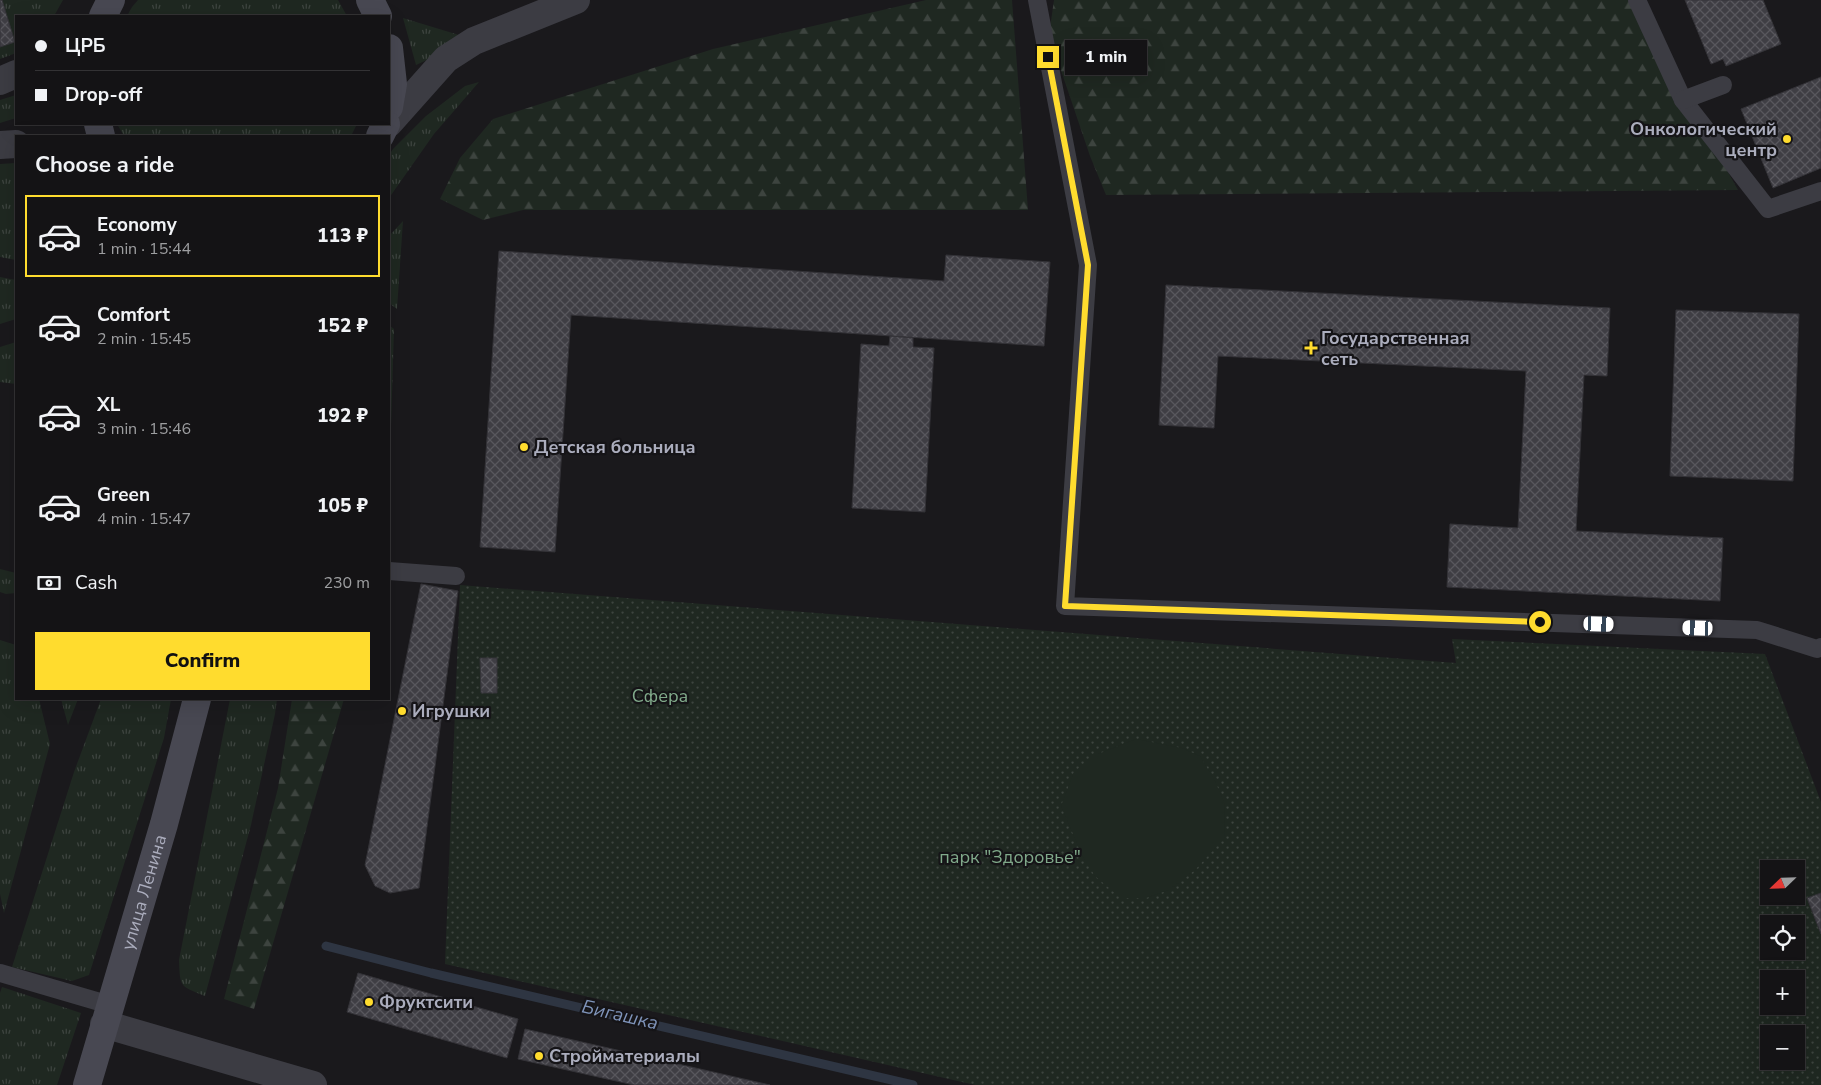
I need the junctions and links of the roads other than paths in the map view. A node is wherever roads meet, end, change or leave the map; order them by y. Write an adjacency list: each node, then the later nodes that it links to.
1 (111, 0): 6 (main road)
2 (370, 0): 7 (main road)
3 (576, 0): 14 (street)
4 (1037, 0): 20 (lane)
5 (1637, 0): 12 (lane)
6 (104, 15)
7 (378, 15)
8 (390, 57): 13 (main road)
9 (15, 74): 10 (street)
10 (0, 81)
11 (1723, 85): 12 (lane)
12 (1683, 100): 17 (lane)
13 (390, 101)
14 (390, 119)
15 (15, 144): 16 (street)
16 (0, 145)
17 (1821, 191)
18 (390, 571): 19 (lane)
19 (456, 576)
20 (1821, 647)
21 (197, 700): 23 (main road, улица Ленина)
22 (0, 973): 23 (lane)
23 (107, 1015): 24 (main road, улица Ленина); 25 (street)
24 (87, 1085)
25 (313, 1085)

